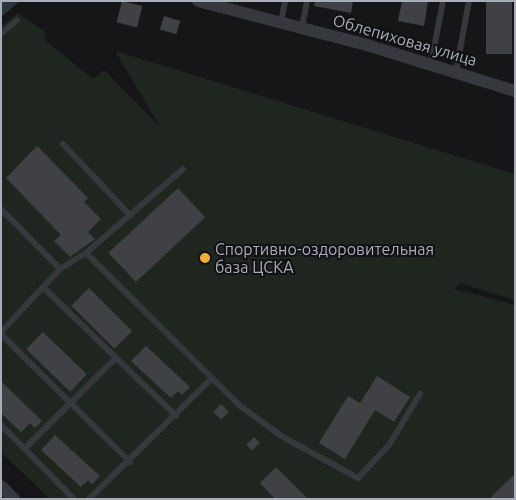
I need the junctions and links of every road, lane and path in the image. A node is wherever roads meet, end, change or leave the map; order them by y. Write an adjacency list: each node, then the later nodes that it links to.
1 (198, 1): 7 (street, Облепиховая улица)
2 (285, 1): 7 (lane)
3 (306, 1): 8 (lane)
4 (444, 1): 10 (lane)
5 (469, 1): 11 (lane)
6 (18, 20): 9 (lane)
7 (281, 22): 8 (street, Облепиховая улица)
8 (302, 27): 10 (street, Облепиховая улица)
9 (1, 34)
10 (431, 64): 11 (street, Облепиховая улица)
11 (456, 71): 12 (street, Облепиховая улица)
12 (515, 91)
13 (63, 144): 16 (lane)
14 (183, 169): 16 (lane)
15 (2, 212): 18 (lane)
16 (130, 215): 17 (lane)
17 (86, 254): 18 (lane); 22 (lane)
18 (60, 269): 19 (lane)
19 (45, 289): 20 (lane); 21 (lane)
20 (1, 333): 24 (lane)
21 (116, 358): 24 (lane); 25 (lane)
22 (211, 379): 23 (lane); 25 (lane)
23 (420, 394)
24 (70, 403): 27 (lane); 28 (lane)
25 (176, 416): 28 (lane)
26 (1, 425): 27 (lane)
27 (25, 448): 31 (lane)
28 (130, 462): 32 (lane)
29 (1, 486): 30 (street)
30 (14, 499)
31 (74, 499)
32 (89, 499)

